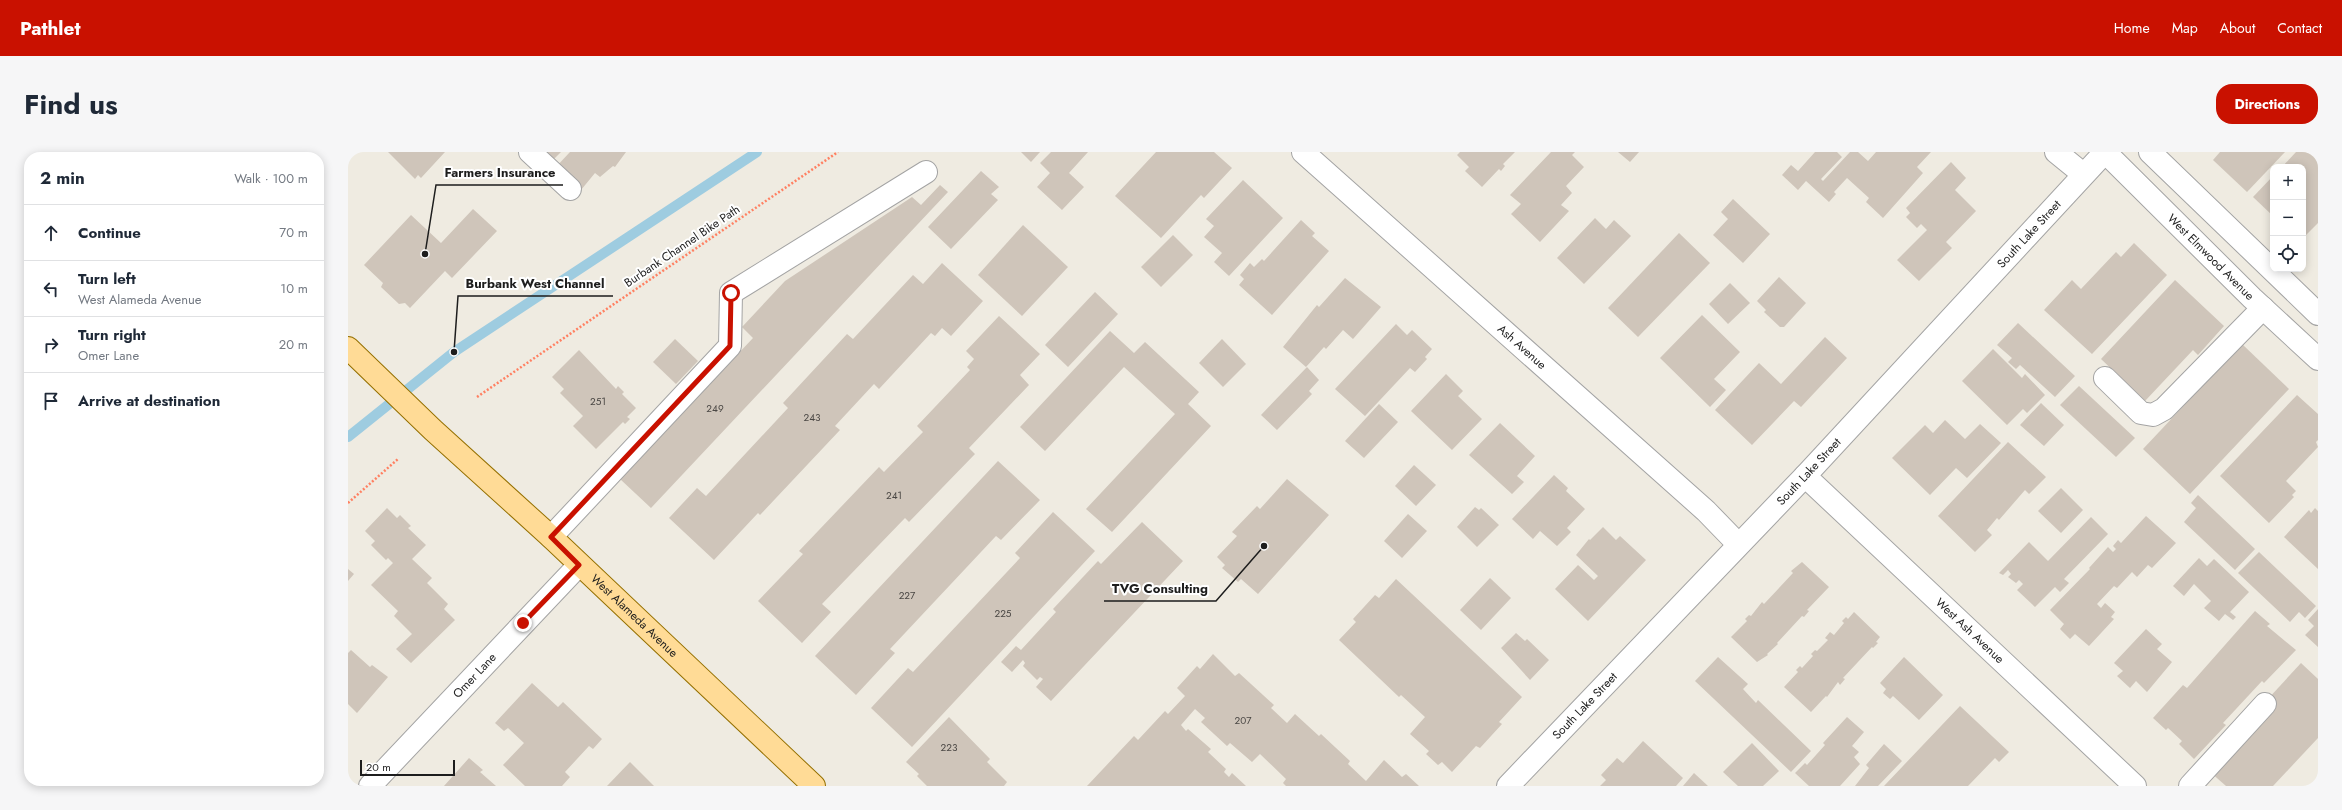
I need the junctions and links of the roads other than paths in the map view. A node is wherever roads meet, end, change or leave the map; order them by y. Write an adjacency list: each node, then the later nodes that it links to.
1 (530, 152): 8 (street)
2 (1303, 152): 19 (street, Ash Avenue)
3 (2056, 152): 7 (street)
4 (2105, 152): 7 (street, South Lake Street); 11 (street, West Elmwood Avenue)
5 (2150, 152): 9 (street)
6 (926, 172): 18 (street)
7 (2083, 174): 17 (street, South Lake Street)
8 (570, 189)
9 (2270, 267)
10 (2275, 272): 11 (street); 12 (street)
11 (2257, 303): 13 (street, West Elmwood Avenue); 16 (street)
12 (2318, 315): 13 (street)
13 (2296, 339): 15 (street, West Elmwood Avenue)
14 (348, 348): 18 (main road, West Alameda Avenue)
15 (2318, 359)
16 (2105, 378)
17 (1805, 476): 19 (street, South Lake Street); 25 (street, West Ash Avenue)
18 (551, 537): 20 (main road, West Alameda Avenue)
19 (1738, 544): 24 (street, South Lake Street)
20 (579, 565): 22 (street, Omer Lane); 23 (main road, West Alameda Avenue)
21 (2265, 704): 26 (street)
22 (370, 786)
23 (814, 786)
24 (1508, 786)
25 (2135, 786)
26 (2190, 786)

